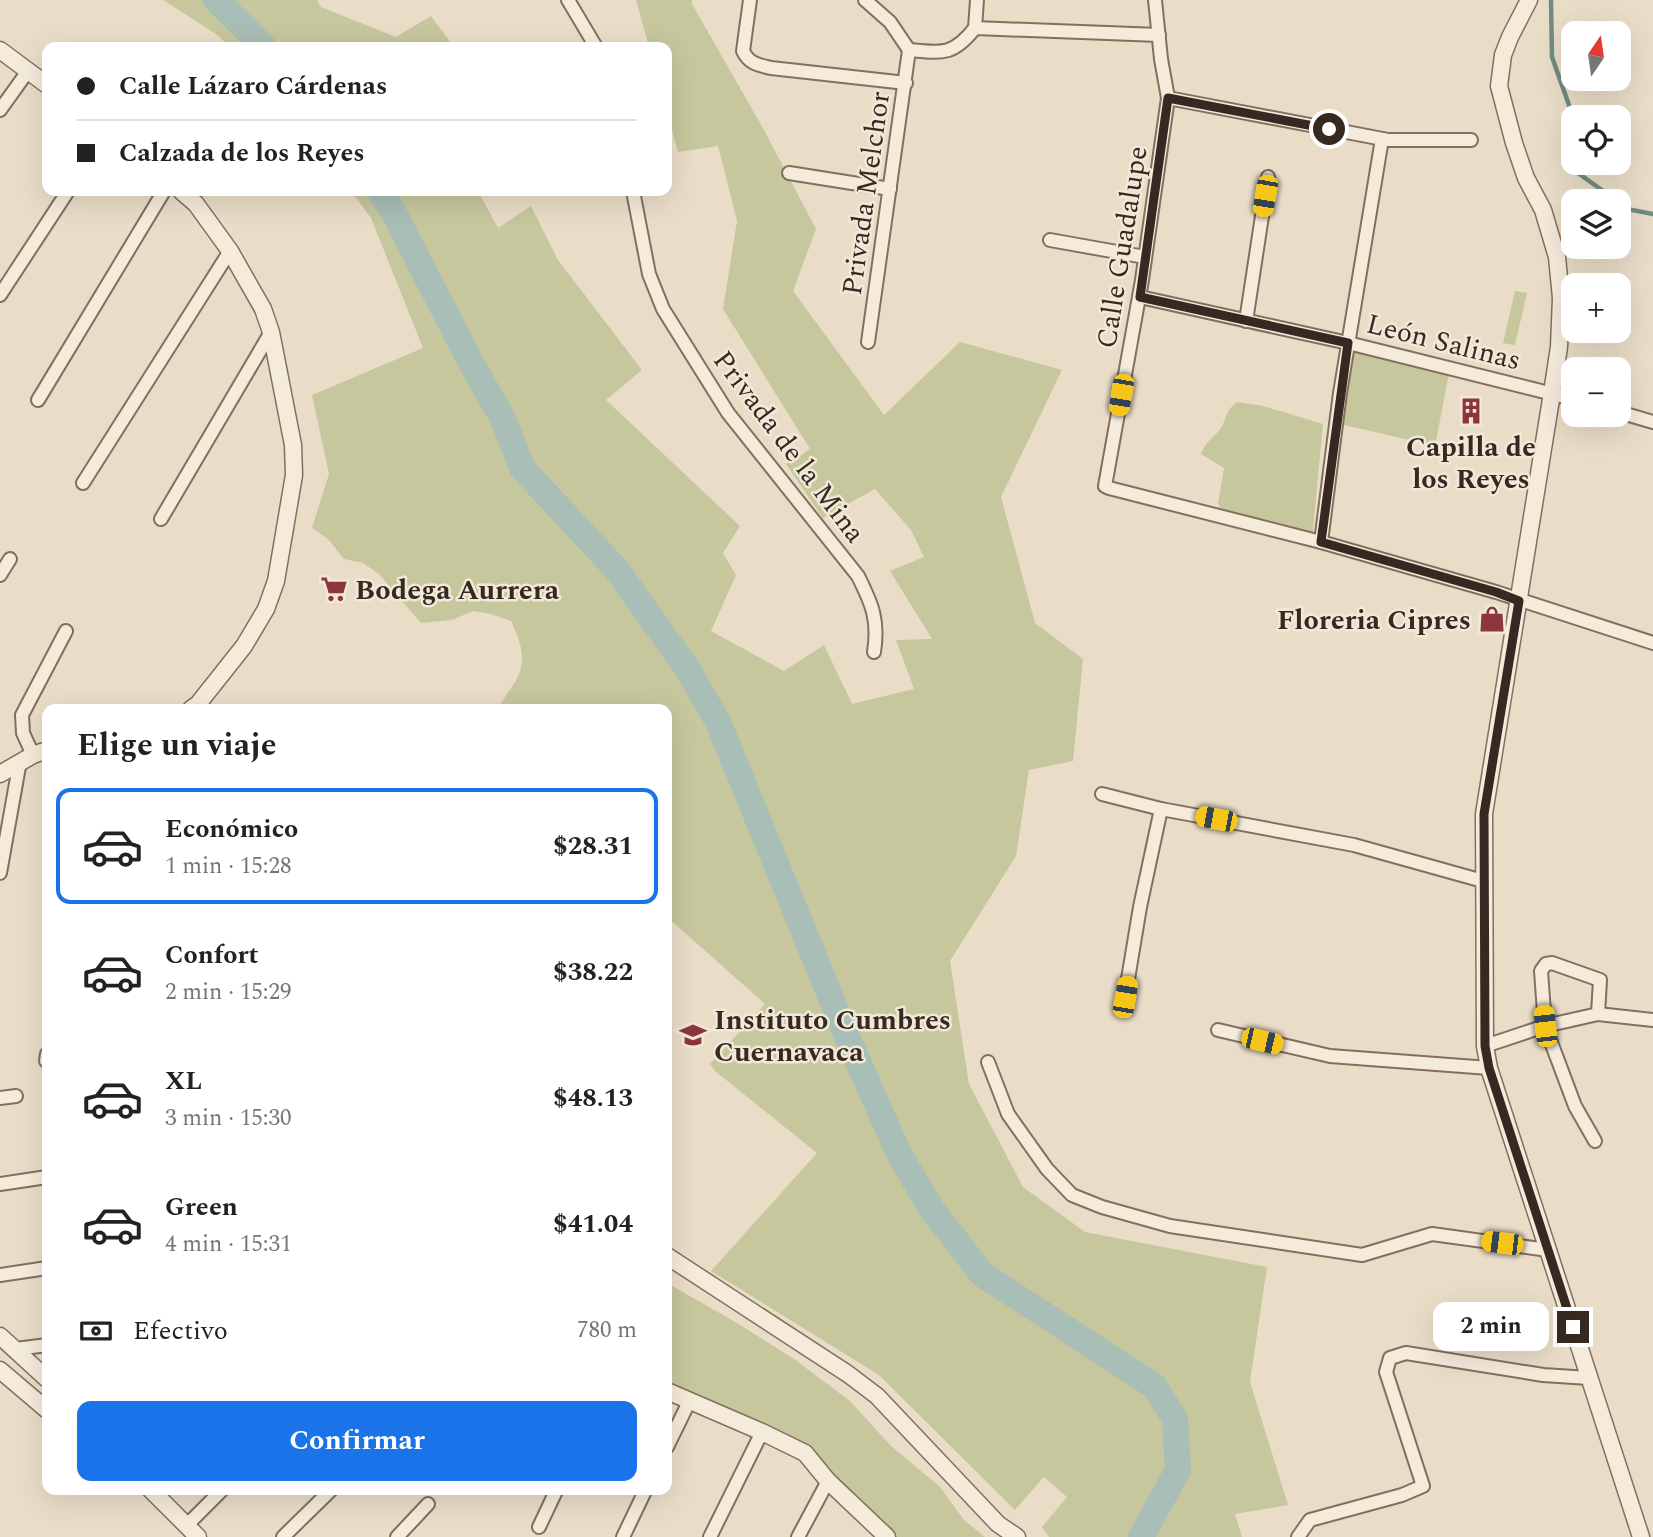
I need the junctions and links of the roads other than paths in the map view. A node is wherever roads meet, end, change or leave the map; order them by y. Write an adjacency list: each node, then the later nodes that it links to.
1 (568, 0): 9 (street)
2 (750, 0): 14 (street)
3 (865, 0): 11 (street)
4 (977, 0): 7 (street)
5 (1155, 0): 8 (street, Calle Guadalupe)
6 (1529, 0): 35 (street)
7 (975, 28): 8 (street); 11 (street)
8 (1160, 35): 15 (street, Calle Guadalupe)
9 (593, 42)
10 (0, 50): 12 (street)
11 (909, 50): 14 (street, Privada Melchor)
12 (28, 71): 13 (street); 16 (street)
13 (42, 81)
14 (906, 83): 21 (street, Privada Melchor)
15 (1168, 98): 17 (street); 28 (street, Calle Guadalupe)
16 (0, 110)
17 (1382, 139): 18 (street); 34 (street)
18 (1471, 140)
19 (789, 173): 21 (street)
20 (1268, 177): 31 (street)
21 (890, 189): 33 (street, Privada Melchor)
22 (65, 196): 29 (street)
23 (161, 196): 37 (street)
24 (187, 196): 27 (street)
25 (634, 196): 48 (street, Privada de la Mina)
26 (1050, 240): 28 (street)
27 (230, 251): 32 (street); 40 (street)
28 (1145, 257): 30 (street, Calle Guadalupe)
29 (0, 295)
30 (1140, 297): 31 (street, León Salinas); 42 (street, Calle Guadalupe)
31 (1247, 321): 34 (street, León Salinas)
32 (271, 332): 41 (street); 49 (street)
33 (867, 342)
34 (1348, 343): 35 (street, León Salinas); 42 (street)
35 (1552, 393): 36 (street, León Salinas); 45 (street)
36 (1561, 396)
37 (38, 400)
38 (1631, 416): 39 (street)
39 (1653, 422)
40 (83, 482)
41 (161, 519)
42 (1321, 542): 45 (street)
43 (10, 559): 44 (street)
44 (0, 575)
45 (1519, 601): 47 (street); 55 (street)
46 (66, 631): 50 (street)
47 (1653, 643)
48 (874, 652)
49 (199, 704)
50 (34, 755): 51 (street); 54 (street)
51 (0, 774)
52 (1102, 794): 53 (street)
53 (1161, 809): 55 (street); 56 (street)
54 (0, 873)
55 (1483, 881): 61 (street)
56 (1125, 997)
57 (1598, 1014): 58 (street); 59 (street); 59 (street)
58 (1653, 1020)
59 (1545, 1026): 61 (street); 66 (street)
60 (1218, 1030): 63 (street)
61 (1485, 1046): 63 (street)
62 (988, 1062): 69 (street)
63 (1489, 1068): 69 (street)
64 (16, 1096): 65 (street)
65 (0, 1098)
66 (1595, 1141)
67 (42, 1178): 68 (street)
68 (0, 1184)
69 (1548, 1250): 78 (street)
70 (672, 1259): 99 (street)
71 (42, 1269): 72 (street)
72 (0, 1275)
73 (0, 1336): 75 (street)
74 (42, 1346): 75 (street)
75 (16, 1349): 77 (street)
76 (0, 1370): 81 (street)
77 (42, 1374)
78 (1589, 1378): 100 (street); 101 (street)
79 (672, 1394): 80 (street)
80 (689, 1402): 82 (street); 83 (street)
81 (42, 1406)
82 (762, 1432): 84 (street); 96 (street)
83 (672, 1437)
84 (828, 1481): 97 (street); 98 (street)
85 (156, 1495): 92 (street)
86 (219, 1495): 92 (street)
87 (326, 1495): 93 (street)
88 (554, 1495): 91 (street)
89 (643, 1495): 95 (street)
90 (428, 1504): 94 (street)
91 (539, 1527)
92 (192, 1531)
93 (283, 1537)
94 (397, 1537)
95 (623, 1537)
96 (710, 1537)
97 (798, 1537)
98 (887, 1537)
99 (1017, 1537)
100 (1297, 1537)
101 (1640, 1537)

